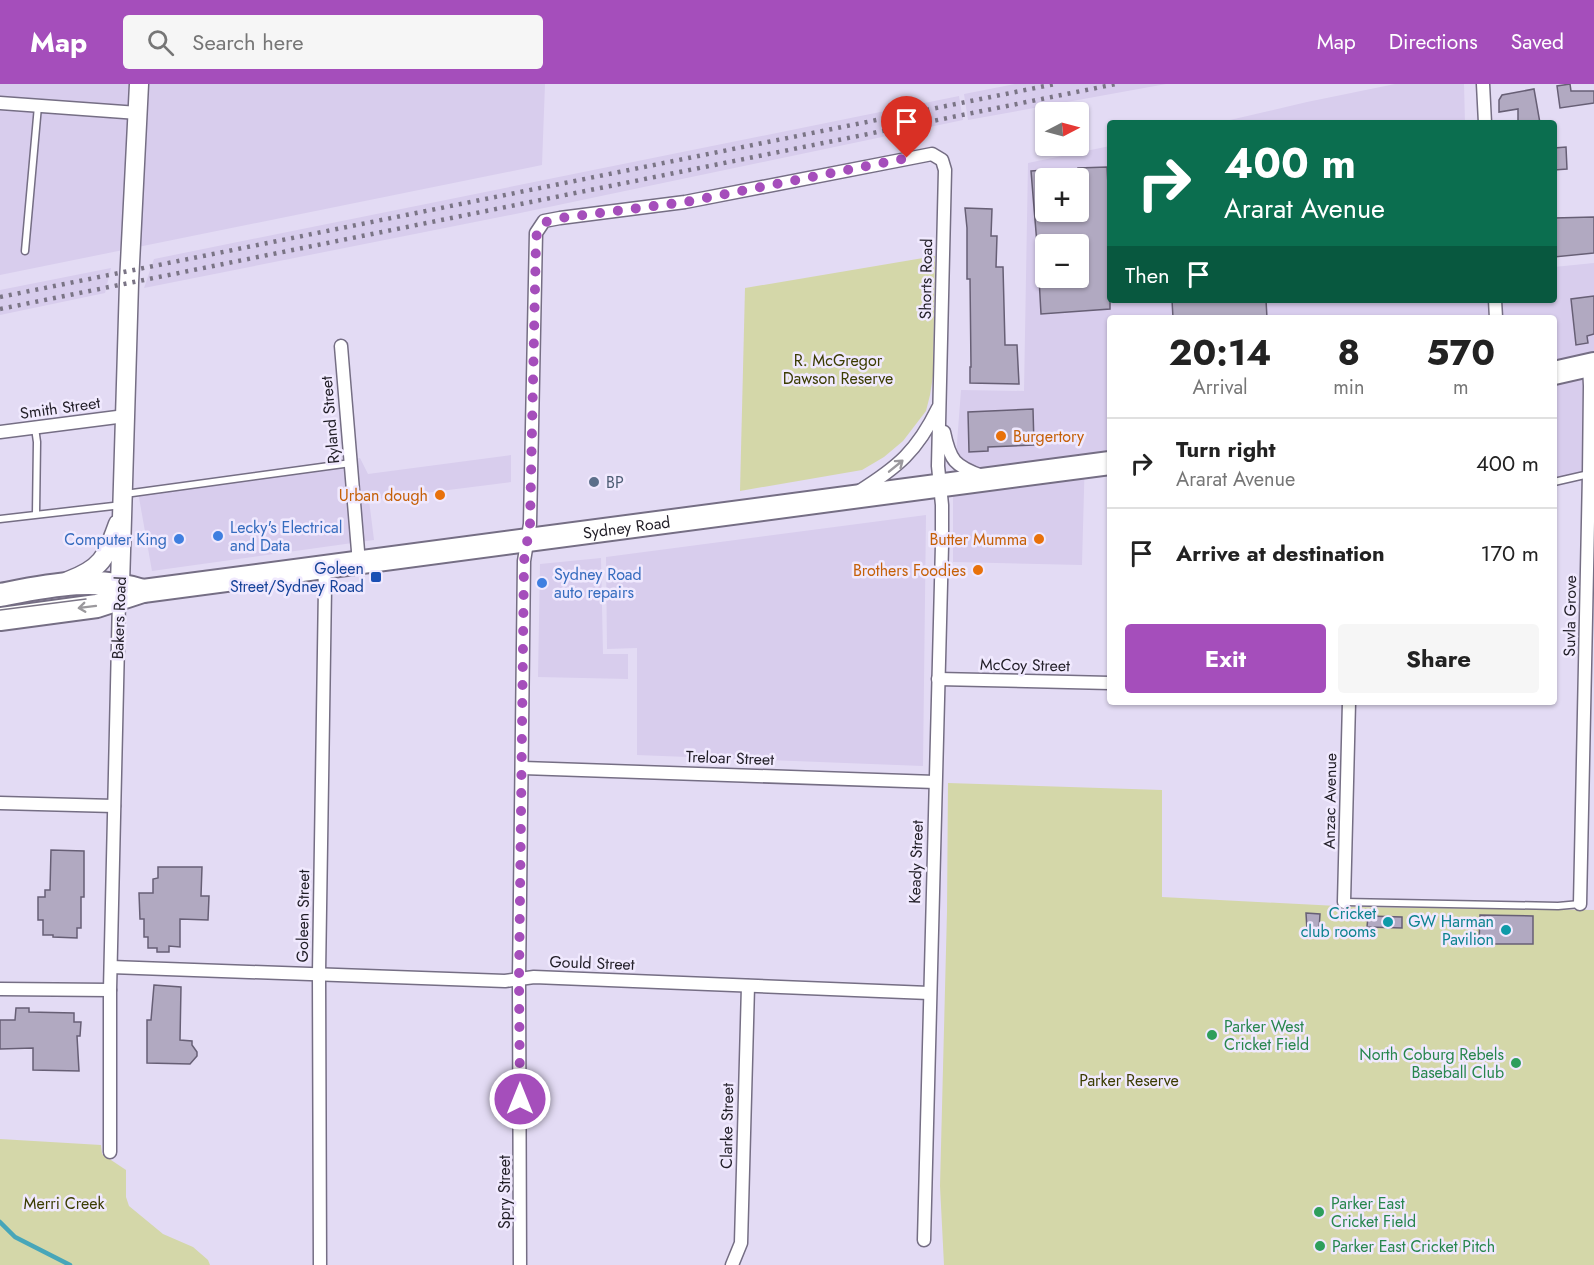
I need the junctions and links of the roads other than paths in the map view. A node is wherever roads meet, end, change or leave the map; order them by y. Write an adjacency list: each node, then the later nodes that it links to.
1 (139, 84): 5 (street, Bakers Road)
2 (1483, 84): 6 (street)
3 (0, 103): 4 (street)
4 (38, 106): 5 (street); 8 (lane)
5 (138, 113): 13 (street, Bakers Road)
6 (1485, 120)
7 (939, 157): 12 (street, Shorts Road); 26 (street, Spry Street)
8 (25, 251)
9 (341, 346): 16 (street, Ryland Street)
10 (1591, 365): 11 (highway); 18 (street, Suvla Grove)
11 (1557, 372)
12 (940, 410): 19 (street, Shorts Road); 21 (street, Shorts Road); 22 (street, Shorts Road, one-way to 12)
13 (125, 416): 14 (street, Smith Street); 23 (street, Bakers Road)
14 (35, 428): 15 (street, Smith Street); 24 (lane)
15 (0, 432)
16 (351, 463): 23 (lane); 27 (street, Ryland Street)
17 (1107, 463): 19 (highway, Sydney Road)
18 (1589, 474): 20 (lane); 41 (street, Suvla Grove)
19 (990, 479): 21 (highway, Sydney Road)
20 (1557, 481)
21 (940, 486): 22 (highway, Sydney Road); 33 (street, Keady Street)
22 (847, 499): 26 (highway, Sydney Road)
23 (123, 504): 24 (lane); 29 (street); 30 (street, Bakers Road)
24 (36, 514): 25 (lane)
25 (0, 519)
26 (527, 541): 27 (highway, Sydney Road); 36 (street, Spry Street)
27 (359, 563): 28 (highway, Sydney Road)
28 (324, 567): 30 (highway, Sydney Road); 43 (street, Goleen Street)
29 (58, 585): 30 (highway, Sydney Road); 31 (highway, Sydney Road)
30 (119, 592): 32 (highway, Sydney Road, one-way to 32); 39 (street, Bakers Road)
31 (0, 595)
32 (0, 619)
33 (938, 680): 34 (street, McCoy Street); 37 (street, Keady Street)
34 (1107, 683)
35 (1349, 705): 40 (street, Anzac Avenue)
36 (523, 768): 37 (street, Treloar Street); 44 (street, Spry Street)
37 (935, 782): 48 (street, Keady Street)
38 (0, 803): 39 (street)
39 (114, 806): 42 (street, Bakers Road)
40 (1344, 902): 41 (lane)
41 (1580, 904)
42 (111, 967): 43 (street, Gould Street); 47 (street, Bakers Road)
43 (319, 973): 44 (street, Gould Street); 51 (street, Goleen Street)
44 (519, 980): 45 (street, Gould Street); 52 (street, Spry Street)
45 (747, 986): 48 (street, Gould Street); 53 (street, Clarke Street)
46 (0, 989): 47 (street)
47 (110, 990): 49 (street, Bakers Road)
48 (929, 993): 50 (street, Keady Street)
49 (110, 1152)
50 (924, 1240)
51 (320, 1265)
52 (520, 1265)
53 (732, 1265)

